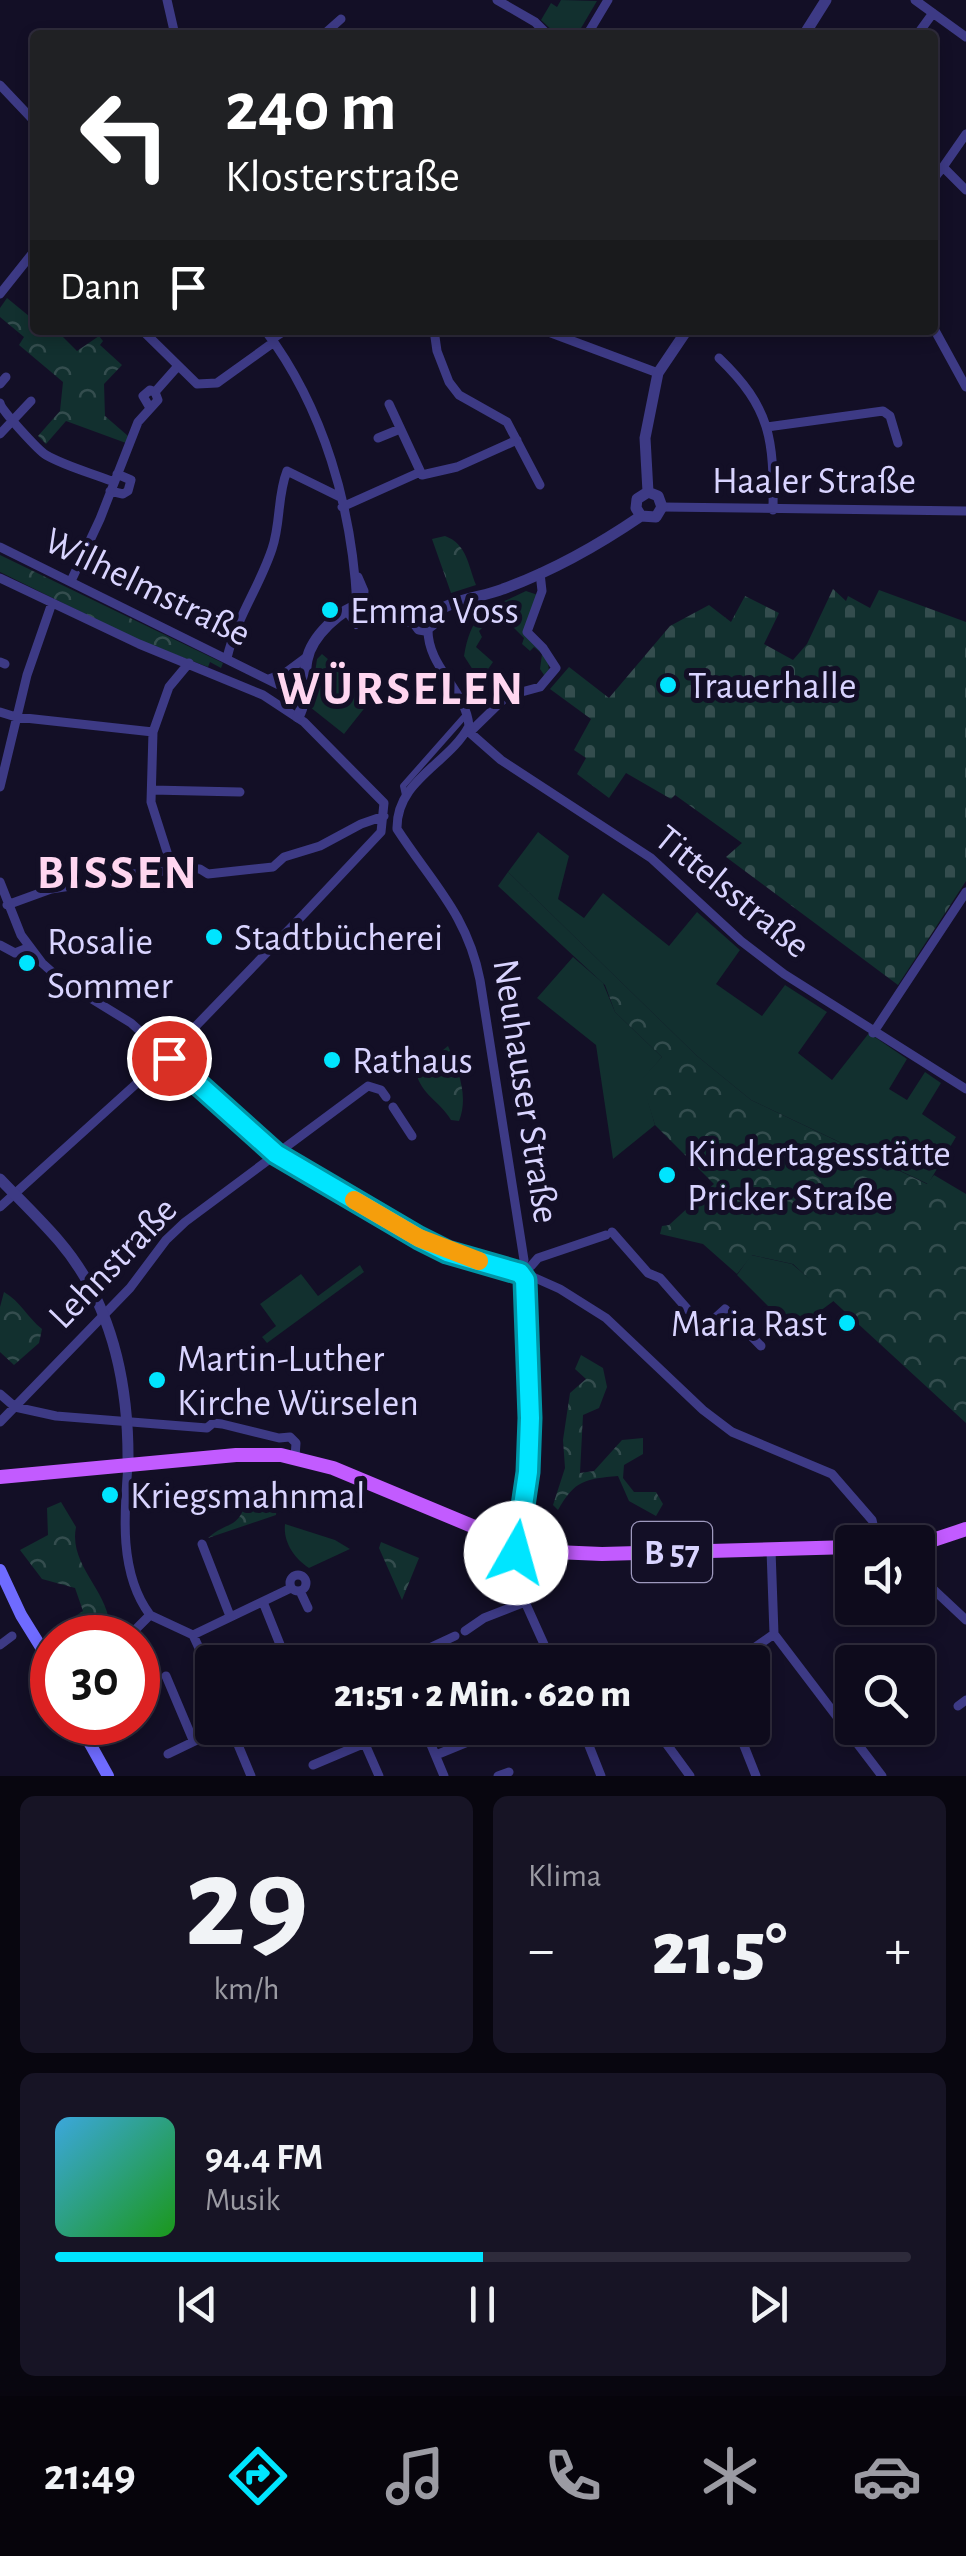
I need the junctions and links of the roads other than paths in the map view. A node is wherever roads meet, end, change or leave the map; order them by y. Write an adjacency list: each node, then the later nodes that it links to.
1 (167, 0): 8 (street)
2 (497, 0): 10 (street)
3 (608, 0): 11 (street)
4 (826, 0): 12 (street)
5 (915, 0): 6 (street)
6 (933, 12): 13 (street); 14 (street)
7 (341, 19): 9 (street)
8 (174, 30)
9 (329, 30)
10 (543, 30)
11 (591, 30)
12 (807, 30)
13 (920, 30)
14 (966, 37)
15 (0, 85): 16 (street)
16 (30, 117)
17 (966, 134): 18 (street)
18 (943, 166): 19 (street); 20 (street)
19 (938, 173)
20 (966, 190)
21 (30, 256): 22 (street)
22 (0, 294)
23 (147, 335): 30 (street)
24 (435, 335): 41 (street)
25 (556, 335): 31 (street)
26 (684, 335): 31 (street)
27 (938, 335): 32 (street)
28 (270, 337): 30 (street); 47 (street)
29 (719, 358): 37 (street)
30 (178, 366): 44 (street)
31 (658, 374): 46 (street)
32 (966, 384)
33 (31, 401): 36 (street)
34 (0, 403): 36 (street)
35 (389, 404): 38 (street)
36 (12, 421): 39 (street); 44 (street)
37 (767, 427): 42 (street); 49 (street)
38 (400, 429): 40 (street); 43 (street)
39 (0, 434)
40 (378, 438)
41 (517, 440): 43 (street); 45 (street)
42 (898, 443)
43 (418, 473): 47 (street)
44 (114, 482): 55 (street)
45 (540, 486)
46 (648, 492): 48 (street); 51 (street)
47 (341, 502): 57 (street); 61 (street)
48 (662, 507): 49 (street, Haaler Straße); 51 (street)
49 (773, 510): 50 (street, Haaler Straße)
50 (966, 511)
51 (640, 516): 53 (street)
52 (0, 547): 55 (street, Wilhelmstraße)
53 (540, 573): 58 (street); 68 (street)
54 (0, 578): 56 (street)
55 (71, 581): 61 (street, Wilhelmstraße)
56 (52, 604): 62 (street); 66 (street)
57 (355, 606): 58 (street); 59 (street); 60 (street, Wilhelmstraße)
58 (430, 623): 68 (street)
59 (356, 626)
60 (308, 656): 63 (street, Wilhelmstraße); 64 (street)
61 (227, 658): 63 (street, Wilhelmstraße)
62 (190, 662): 67 (street); 69 (street)
63 (269, 679): 64 (street, Wilhelmstraße)
64 (305, 698): 67 (street)
65 (0, 712): 66 (street)
66 (16, 717): 69 (street); 70 (street)
67 (298, 717): 74 (street)
68 (468, 725): 73 (street); 84 (street, Tittelsstraße)
69 (153, 732): 71 (street)
70 (0, 787)
71 (152, 790): 72 (street); 78 (street)
72 (240, 792)
73 (402, 799): 74 (street); 76 (street)
74 (384, 803): 75 (street)
75 (384, 816): 77 (street); 81 (street)
76 (397, 829): 77 (street); 94 (street, Neuhauser Straße)
77 (381, 832): 85 (street)
78 (167, 852)
79 (0, 882): 81 (street)
80 (966, 892): 84 (street)
81 (8, 906): 83 (street)
82 (0, 944): 83 (street)
83 (30, 947): 85 (street)
84 (873, 1032): 86 (street, Tittelsstraße)
85 (168, 1056): 90 (street); 92 (street)
86 (966, 1089)
87 (386, 1097): 90 (street, Lehnstraße)
88 (393, 1107): 89 (street)
89 (412, 1136)
90 (276, 1154): 94 (street); 95 (street, Lehnstraße)
91 (0, 1178): 92 (street)
92 (14, 1194): 93 (street); 95 (street)
93 (0, 1206)
94 (528, 1270): 96 (street); 104 (street); 107 (street, Neuhauser Straße)
95 (105, 1314): 98 (street, Lehnstraße); 100 (street)
96 (761, 1346)
97 (0, 1394): 98 (street)
98 (16, 1407): 99 (street, Lehnstraße); 100 (street)
99 (0, 1422)
100 (128, 1422): 101 (street); 102 (street)
101 (294, 1457): 102 (main road, B 57); 107 (main road, B 57)
102 (128, 1466): 103 (main road, B 57); 116 (street)
103 (0, 1477)
104 (873, 1525)
105 (966, 1529): 106 (main road)
106 (935, 1539)
107 (515, 1543): 110 (main road, B 57); 114 (street, Neuhauser Straße)
108 (202, 1544): 117 (street)
109 (835, 1548): 110 (main road, B 57)
110 (771, 1550): 122 (street)
111 (0, 1570): 120 (main road)
112 (935, 1591): 119 (street)
113 (263, 1602): 115 (street); 117 (street); 128 (street)
114 (525, 1602): 121 (street); 130 (street, Neuhauser Straße)
115 (308, 1608)
116 (150, 1615)
117 (230, 1616): 123 (street)
118 (160, 1620): 123 (street)
119 (966, 1620)
120 (30, 1629)
121 (465, 1630)
122 (774, 1634): 131 (street); 155 (street)
123 (192, 1635): 127 (street)
124 (12, 1636): 126 (street)
125 (455, 1636): 129 (street)
126 (0, 1645)
127 (197, 1645)
128 (280, 1645)
129 (436, 1645)
130 (544, 1645)
131 (758, 1645)
132 (166, 1676): 133 (street)
133 (193, 1740): 143 (street)
134 (91, 1745): 149 (main road)
135 (238, 1745): 150 (street)
136 (359, 1745): 145 (street)
137 (365, 1745): 147 (street)
138 (432, 1745): 144 (street)
139 (460, 1745): 144 (street)
140 (589, 1745): 153 (street)
141 (667, 1745): 148 (street)
142 (744, 1745): 154 (street)
143 (168, 1754)
144 (436, 1755): 151 (street)
145 (313, 1765)
146 (509, 1772): 152 (street)
147 (374, 1775)
148 (685, 1775)
149 (108, 1776)
150 (251, 1776)
151 (444, 1776)
152 (498, 1776)
153 (601, 1776)
154 (756, 1776)
155 (882, 1776)

